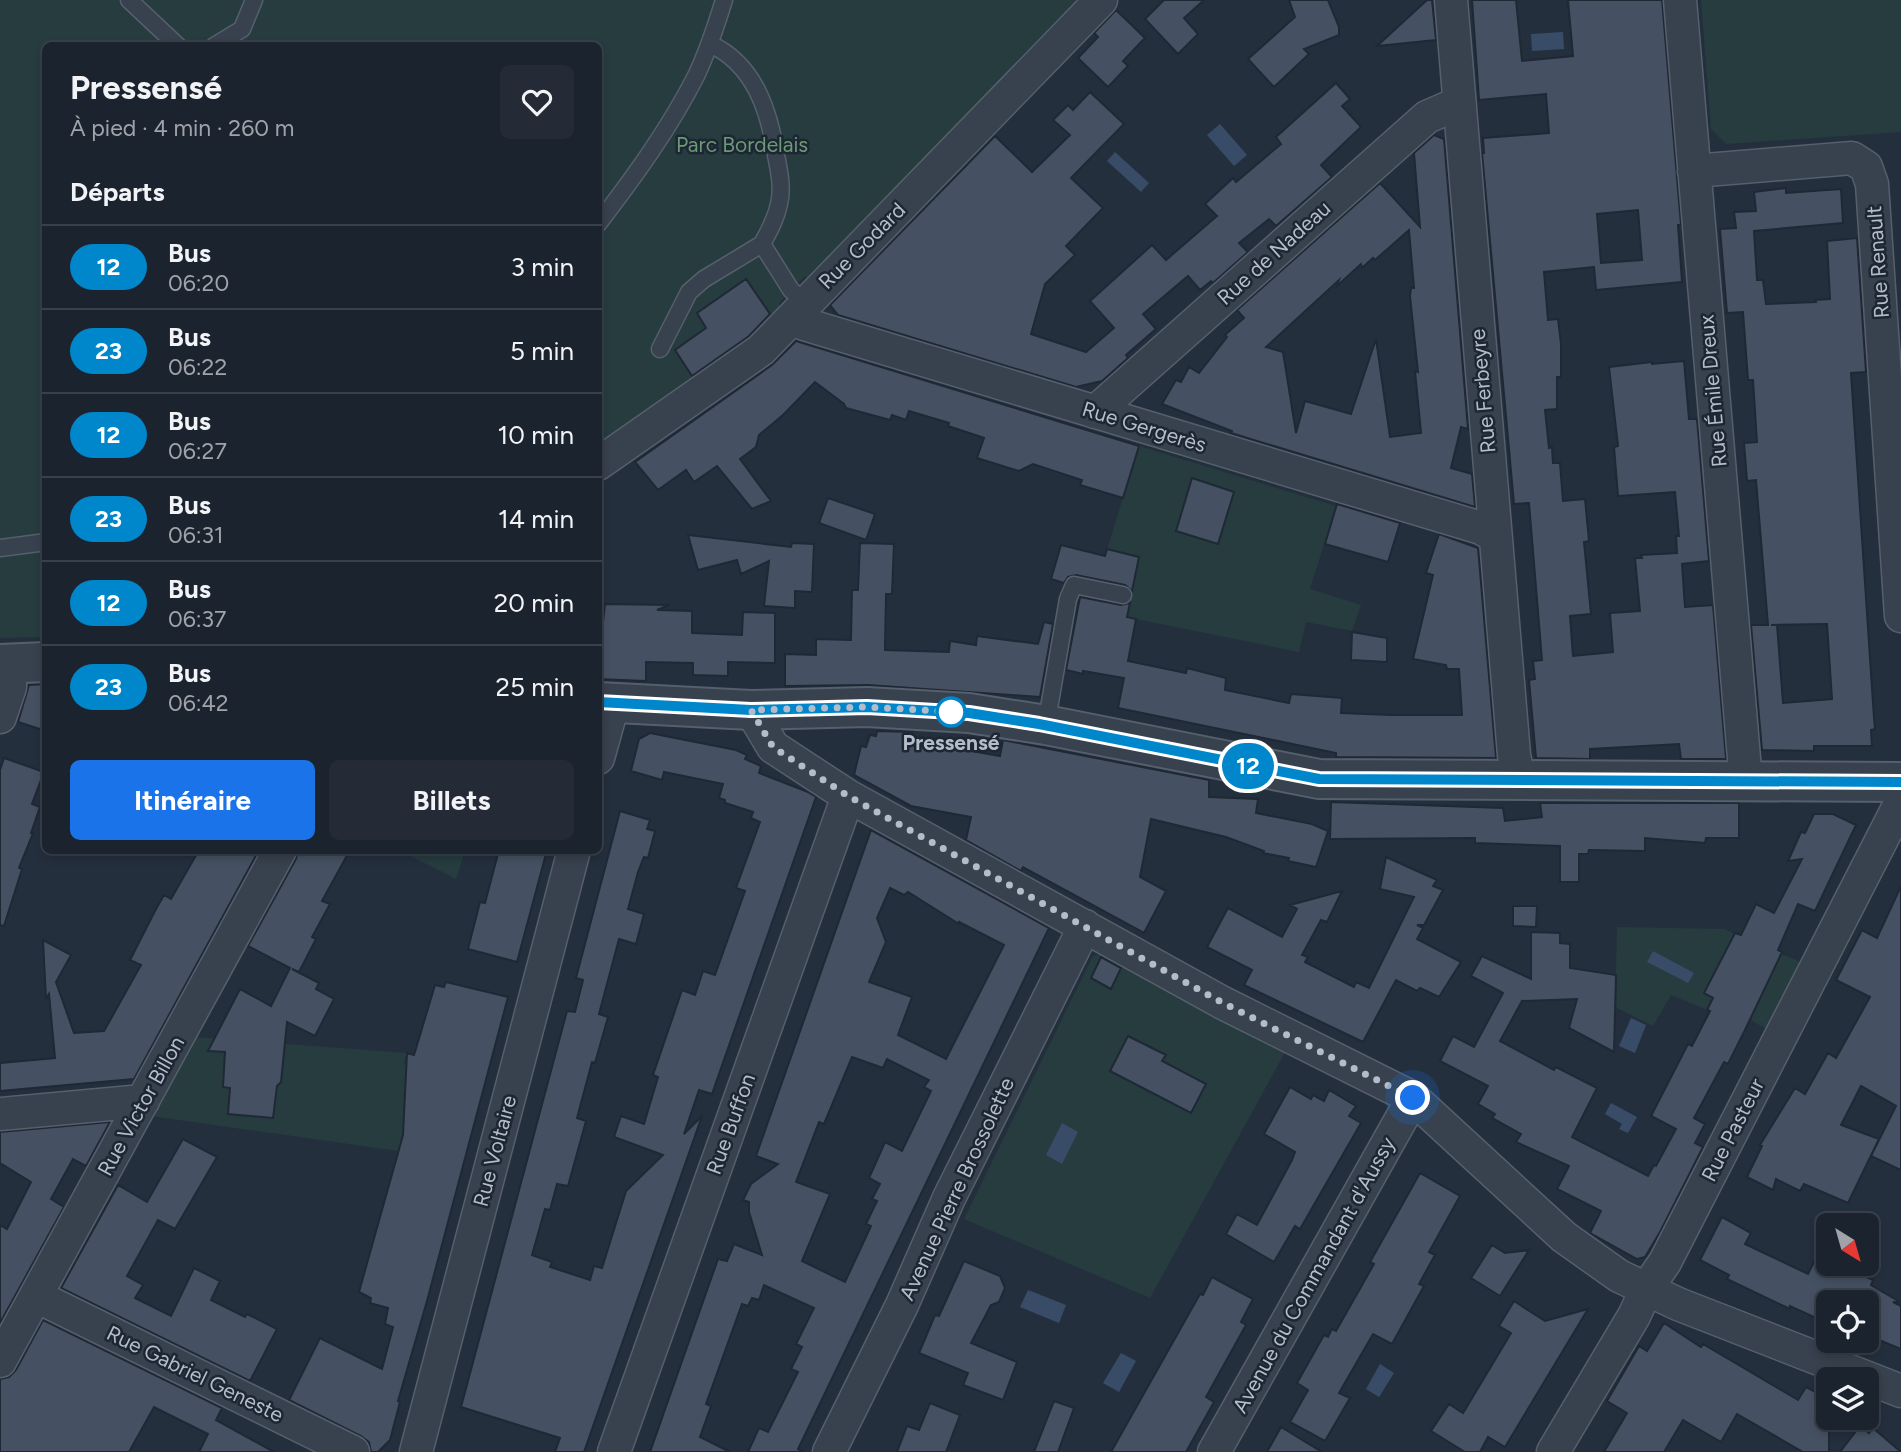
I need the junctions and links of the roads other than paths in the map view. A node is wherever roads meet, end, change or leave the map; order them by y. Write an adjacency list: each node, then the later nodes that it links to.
1 (130, 0): 7 (lane)
2 (254, 0): 8 (lane)
3 (724, 0): 9 (lane)
4 (1101, 0): 14 (street, Rue Godard)
5 (1451, 0): 10 (street, Rue Ferbeyre)
6 (1680, 0): 11 (street, Rue Émile Dreux)
7 (174, 42)
8 (221, 42)
9 (710, 44): 12 (lane); 13 (lane)
10 (1459, 103): 16 (street, Rue de Nadeau); 18 (street, Rue Ferbeyre)
11 (1694, 171): 22 (street, Rue Renault); 30 (street, Rue Émile Dreux)
12 (602, 218)
13 (762, 244): 14 (lane); 15 (lane)
14 (800, 309): 16 (street, Rue Gergerès); 17 (street, Rue Godard)
15 (660, 349)
16 (1095, 412): 18 (street, Rue Gergerès)
17 (602, 461)
18 (1495, 537): 29 (street, Rue Ferbeyre)
19 (42, 543): 20 (lane)
20 (0, 548)
21 (1123, 595): 27 (lane)
22 (1901, 616)
23 (18, 663): 26 (street)
24 (606, 703): 25 (street); 28 (street)
25 (751, 710): 27 (street); 32 (street)
26 (0, 717)
27 (1046, 725): 29 (street)
28 (602, 730)
29 (1519, 781): 30 (street)
30 (1746, 782): 31 (street)
31 (1901, 782)
32 (848, 796): 36 (street); 46 (street, Rue Buffon)
33 (1901, 802): 40 (street, Rue Pasteur)
34 (278, 854): 38 (street, Rue Victor Billon)
35 (573, 854): 45 (street, Rue Voltaire)
36 (1085, 926): 37 (street); 47 (street, Avenue Pierre Brossolette)
37 (1413, 1098): 40 (street); 48 (street, Avenue du Commandant d'Aussy)
38 (143, 1101): 39 (street); 41 (street, Rue Victor Billon)
39 (0, 1114)
40 (1647, 1288): 43 (street); 49 (street, Rue Pasteur)
41 (36, 1296): 42 (street, Rue Victor Billon); 44 (street, Rue Gabriel Geneste)
42 (0, 1361)
43 (1901, 1391)
44 (353, 1452)
45 (416, 1452)
46 (614, 1452)
47 (829, 1452)
48 (1214, 1452)
49 (1553, 1452)

